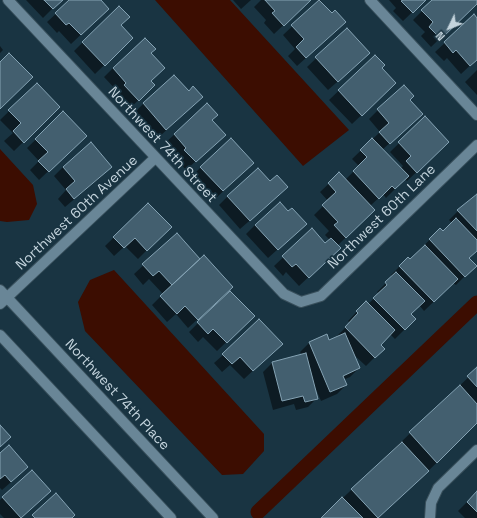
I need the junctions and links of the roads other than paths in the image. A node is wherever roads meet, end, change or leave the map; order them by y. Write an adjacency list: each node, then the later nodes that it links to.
1 (8, 0): 5 (street, Northwest 74th Street)
2 (370, 0): 3 (street)
3 (477, 115)
4 (477, 145): 7 (street, Northwest 60th Lane)
5 (155, 158): 6 (street, Northwest 60th Avenue); 7 (street, Northwest 74th Street)
6 (2, 297): 11 (street, Northwest 74th Place)
7 (301, 302)
8 (0, 334): 10 (street)
9 (477, 450): 12 (street)
10 (171, 518)
11 (213, 518)
12 (430, 518)

